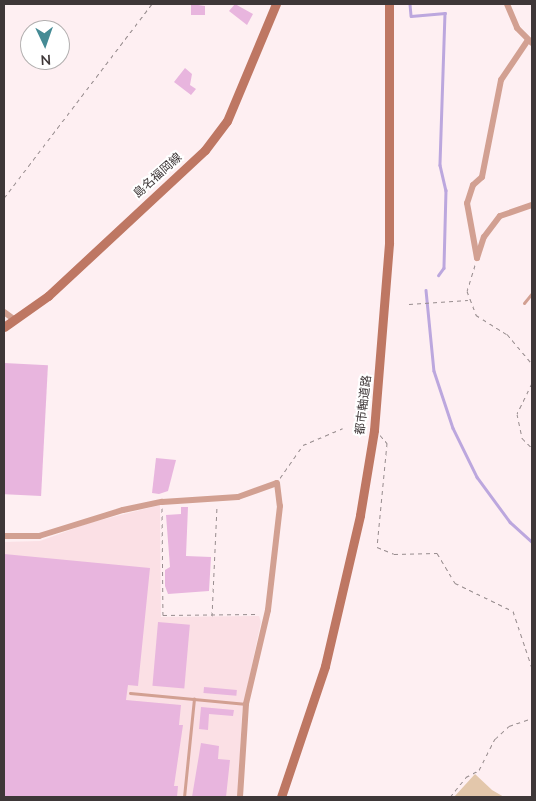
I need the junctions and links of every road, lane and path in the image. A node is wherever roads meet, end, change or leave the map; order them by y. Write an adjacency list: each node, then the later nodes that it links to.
1 (152, 4): 6 (path)
2 (276, 4): 14 (main road, 島名福岡線)
3 (389, 4): 34 (main road, 都市軸道路)
4 (507, 4): 5 (street)
5 (530, 42): 8 (street)
6 (4, 198)
7 (532, 206): 8 (street)
8 (478, 258): 10 (path)
9 (532, 293): 11 (lane)
10 (468, 300): 12 (path); 16 (path)
11 (524, 303)
12 (409, 304)
13 (4, 312): 14 (street)
14 (15, 320): 15 (main road, 島名福岡線)
15 (4, 327)
16 (532, 364)
17 (532, 383): 20 (path)
18 (343, 428): 21 (path)
19 (380, 435): 27 (path)
20 (532, 448)
21 (278, 483): 22 (street); 25 (street)
22 (218, 500): 23 (street); 26 (path)
23 (162, 502): 24 (street); 26 (path)
24 (4, 536)
25 (268, 613): 26 (path); 30 (street)
26 (212, 616)
27 (532, 668)
28 (130, 693): 29 (lane)
29 (194, 699): 30 (lane); 32 (lane)
30 (246, 704): 33 (street)
31 (532, 718): 35 (path)
32 (184, 797)
33 (240, 797)
34 (282, 797)
35 (450, 797)

